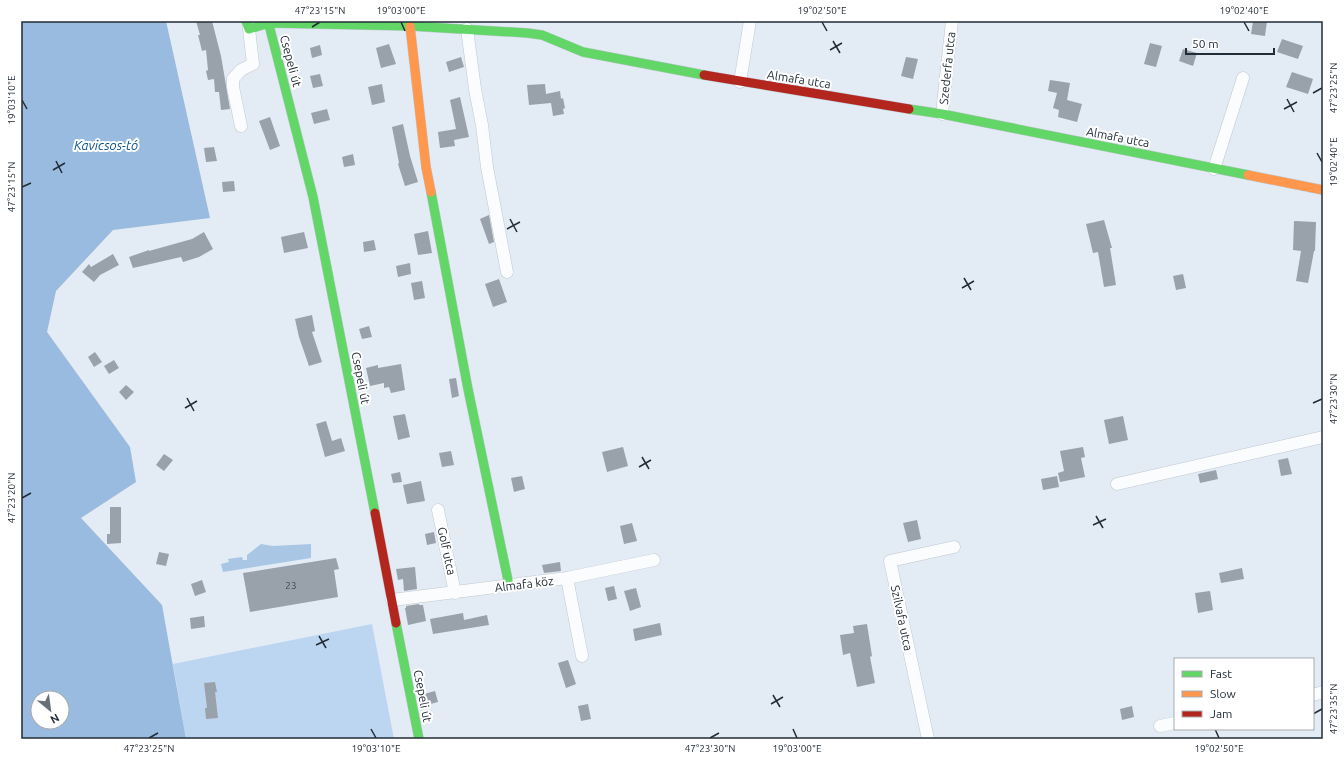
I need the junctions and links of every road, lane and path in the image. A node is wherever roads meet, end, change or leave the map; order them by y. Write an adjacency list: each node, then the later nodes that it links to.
1 (750, 21): 8 (street)
2 (952, 21): 9 (street, Szederfa utca)
3 (269, 22): 4 (street, Almafa utca); 5 (street, Almafa utca); 22 (street, Csepeli út)
4 (247, 25): 10 (street)
5 (410, 26): 6 (street, Almafa utca); 20 (street)
6 (467, 29): 8 (street, Almafa utca); 13 (street)
7 (1243, 78): 11 (street)
8 (740, 82): 9 (street, Almafa utca)
9 (942, 114): 11 (street, Almafa utca)
10 (241, 126)
11 (1214, 169): 12 (street, Almafa utca)
12 (1323, 190)
13 (507, 272)
14 (1323, 437): 15 (street)
15 (1117, 484)
16 (438, 510): 21 (street, Golf utca)
17 (954, 547): 27 (street, Szilvafa utca)
18 (654, 560): 19 (street, Almafa köz)
19 (567, 578): 20 (street, Almafa köz); 23 (street)
20 (509, 585): 21 (street, Almafa köz)
21 (455, 593): 22 (street, Almafa köz)
22 (392, 600): 26 (street, Csepeli út)
23 (582, 656)
24 (1174, 723): 25 (street)
25 (1160, 726)
26 (419, 739)
27 (928, 739)

